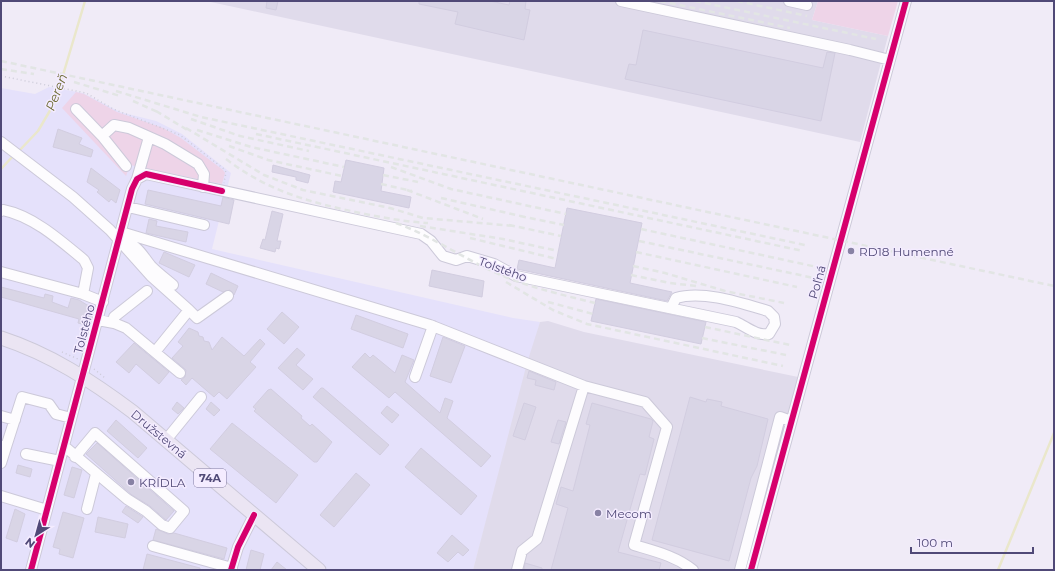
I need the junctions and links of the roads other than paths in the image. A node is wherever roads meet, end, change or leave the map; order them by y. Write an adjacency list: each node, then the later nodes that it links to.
1 (622, 1): 5 (street)
2 (789, 1): 4 (street)
3 (906, 1): 5 (street, Poľná)
4 (807, 5)
5 (890, 60): 38 (street, Poľná)
6 (76, 109): 7 (street)
7 (102, 136): 8 (street); 10 (street)
8 (149, 137): 11 (street); 12 (street)
9 (1, 142): 16 (street)
10 (126, 166)
11 (137, 179): 12 (street, Tolstého); 13 (street, Tolstého)
12 (203, 186): 23 (street, Tolstého)
13 (128, 207): 15 (street); 16 (street, Tolstého)
14 (1, 211): 20 (street)
15 (204, 225)
16 (120, 237): 18 (street); 22 (street, Tolstého); 24 (street); 27 (street)
17 (1, 272): 20 (street)
18 (173, 285)
19 (147, 292): 26 (street)
20 (83, 294): 22 (street)
21 (228, 296): 24 (street)
22 (103, 302): 25 (street, Tolstého)
23 (672, 308): 23 (street, Tolstého)
24 (189, 310): 29 (street)
25 (98, 320): 26 (street, Tolstého); 31 (street, Tolstého)
26 (114, 323): 29 (street, Tolstého)
27 (433, 326): 32 (street); 33 (street)
28 (1, 338): 31 (main road, Družstevná / 74A)
29 (155, 352): 30 (street, Tolstého)
30 (180, 373)
31 (83, 376): 36 (street, Tolstého); 39 (main road, Družstevná / 74A)
32 (415, 377)
33 (584, 386): 55 (street); 56 (street)
34 (201, 397): 39 (street)
35 (1, 416): 37 (street)
36 (71, 418): 37 (street); 40 (street, Tolstého)
37 (15, 420): 41 (street)
38 (791, 421): 57 (street); 58 (street, Poľná)
39 (166, 440): 50 (main road, Družstevná / 74A)
40 (64, 446): 43 (street); 44 (street, Tolstého)
41 (3, 447): 45 (street)
42 (26, 454): 44 (street)
43 (75, 457): 46 (street); 46 (street)
44 (60, 461): 49 (street, Tolstého)
45 (1, 463)
46 (96, 474): 48 (street)
47 (1, 496): 49 (street)
48 (87, 509)
49 (47, 510): 53 (street, Tolstého)
50 (254, 515): 52 (street); 54 (main road, Družstevná / 74A)
51 (153, 546): 52 (street)
52 (232, 569)
53 (31, 570)
54 (319, 570)
55 (517, 570)
56 (693, 570)
57 (740, 570)
58 (751, 570)

